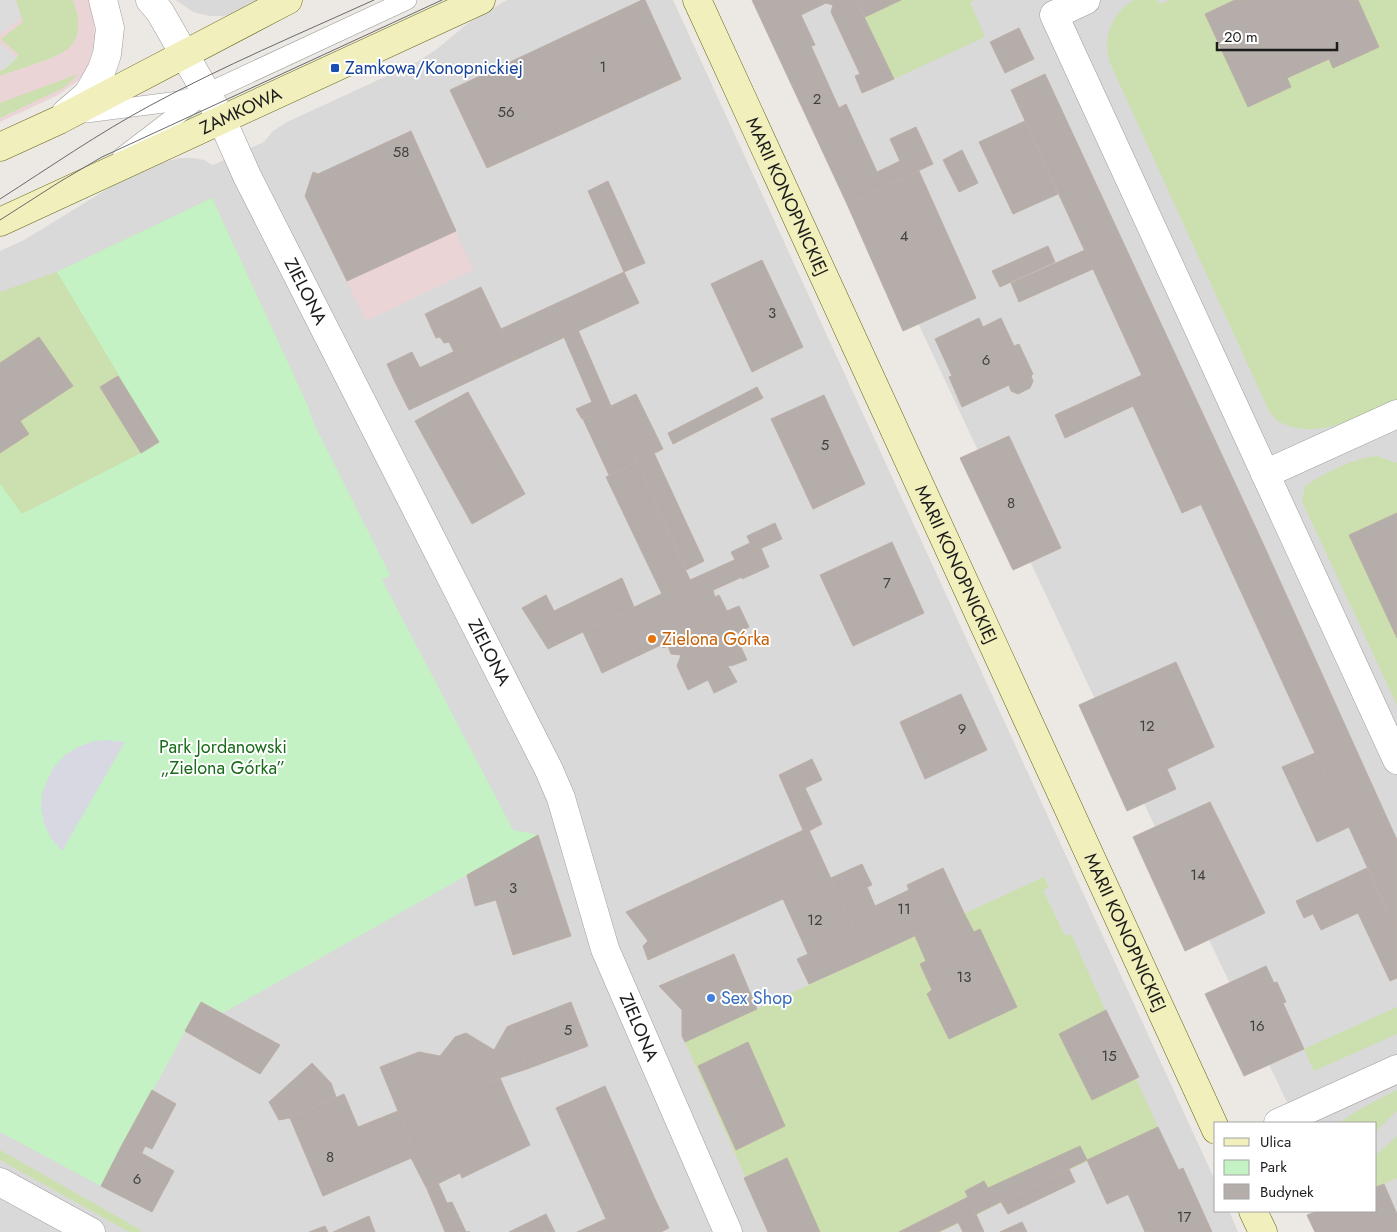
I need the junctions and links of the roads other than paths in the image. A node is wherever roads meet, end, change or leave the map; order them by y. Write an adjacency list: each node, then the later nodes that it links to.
1 (103, 0): 10 (street)
2 (150, 0): 8 (street, ZIELONA)
3 (288, 0): 8 (street)
4 (407, 0): 9 (lane)
5 (481, 0): 11 (street, ZAMKOWA)
6 (697, 0): 20 (street, MARII KONOPNICKIEJ)
7 (1086, 0): 16 (street)
8 (185, 54): 9 (street, ZIELONA); 10 (street)
9 (207, 93): 10 (lane); 11 (street, ZIELONA); 13 (lane)
10 (59, 120): 12 (street)
11 (222, 120): 13 (street, ZAMKOWA); 24 (street, ZIELONA)
12 (0, 148)
13 (76, 187): 14 (street, ZAMKOWA)
14 (0, 222)
15 (1397, 414): 16 (street)
16 (1264, 474): 17 (street)
17 (1397, 760)
18 (1397, 1069): 19 (street)
19 (1280, 1122)
20 (1214, 1126)
21 (0, 1182): 23 (street)
22 (1253, 1212): 25 (street)
23 (91, 1232)
24 (728, 1232)
25 (1262, 1232)

